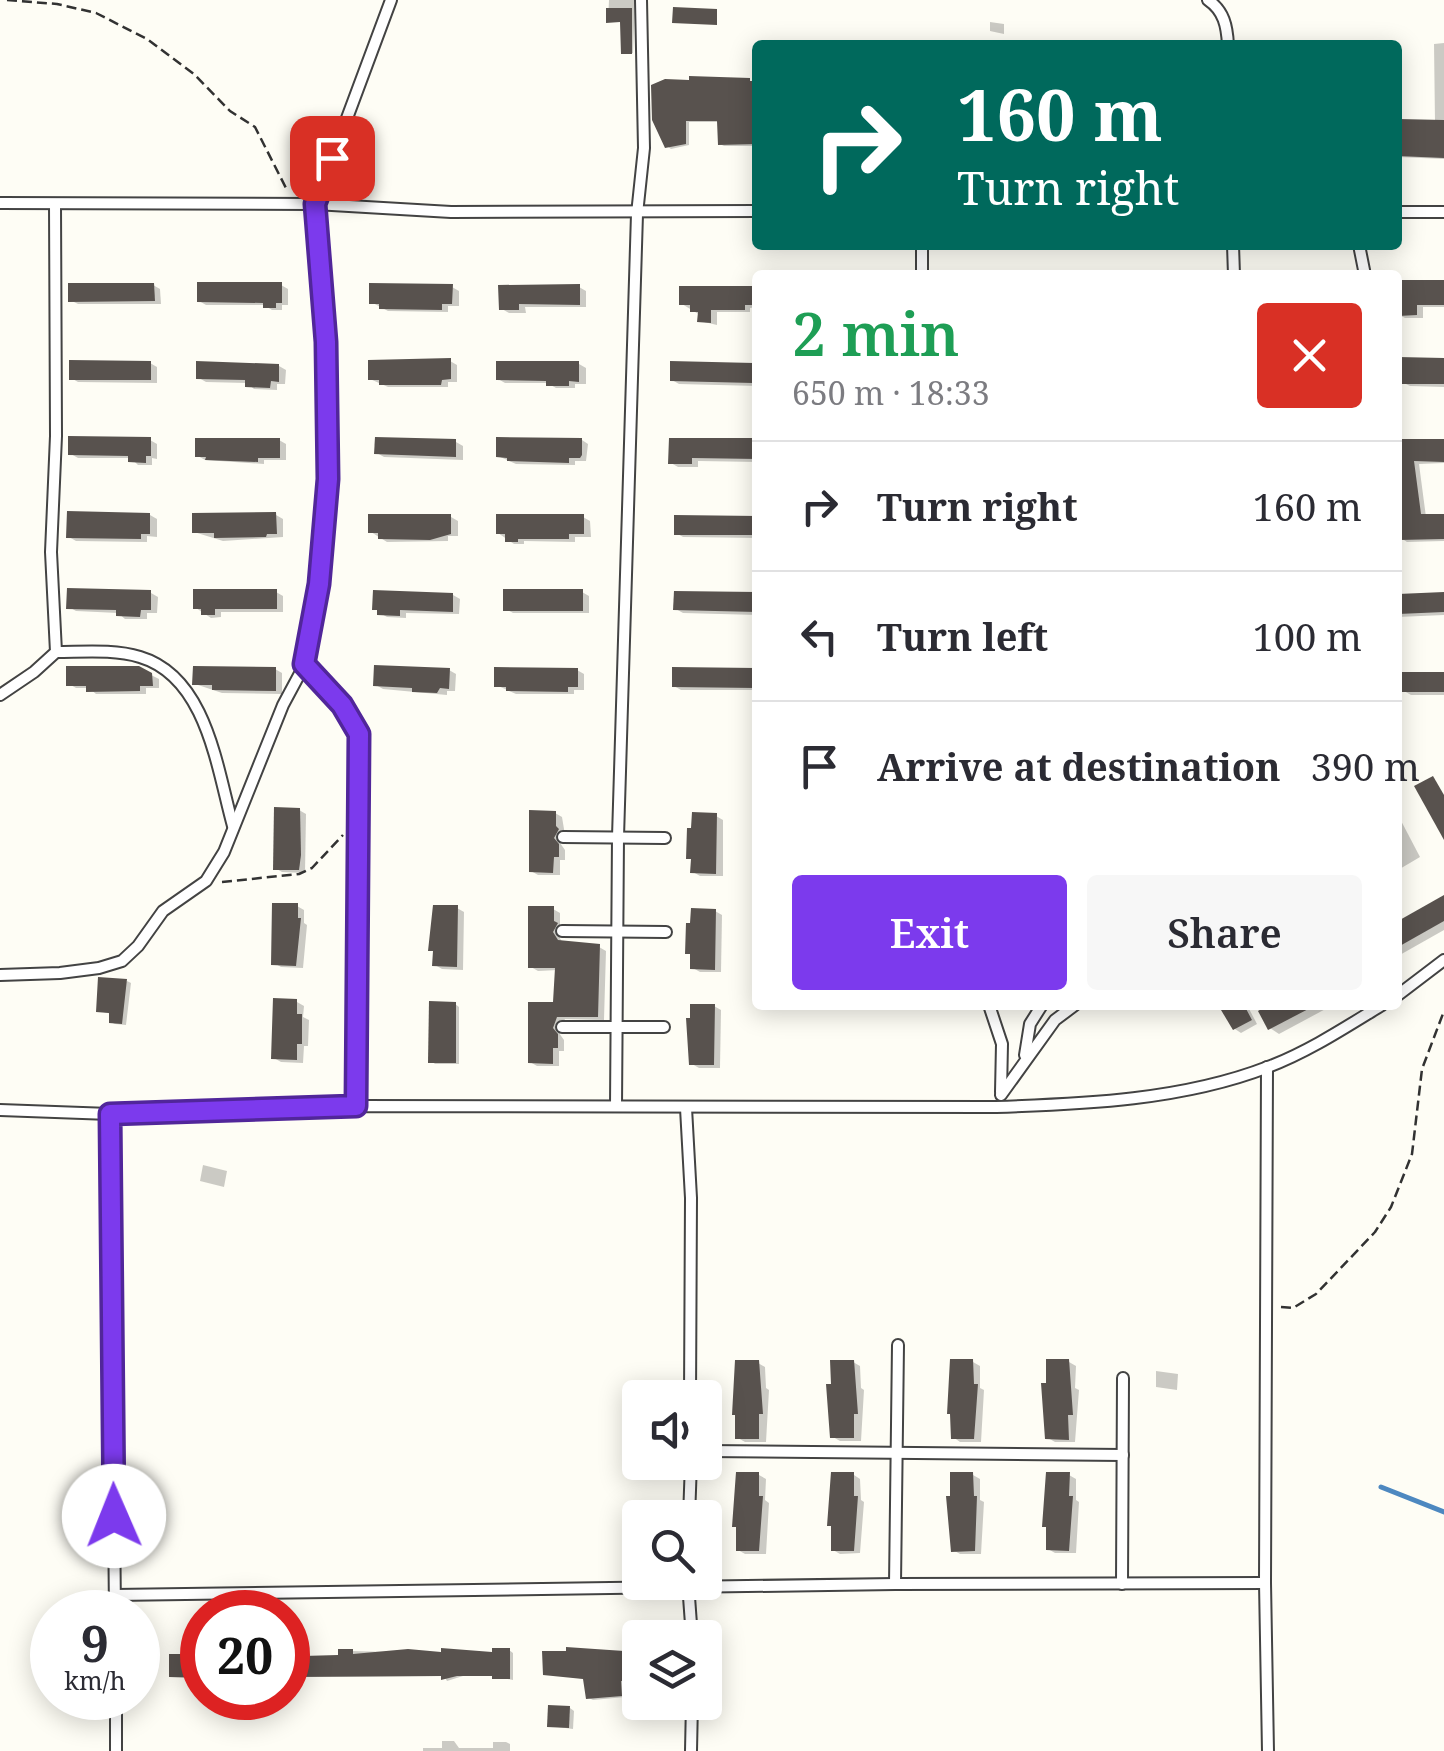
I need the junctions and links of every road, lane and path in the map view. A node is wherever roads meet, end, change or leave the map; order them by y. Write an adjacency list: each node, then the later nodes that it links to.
1 (7, 0): 8 (path)
2 (392, 0): 9 (lane)
3 (641, 0): 13 (lane)
4 (1208, 0): 5 (lane)
5 (1228, 40)
6 (0, 203): 7 (lane)
7 (55, 204): 8 (lane); 14 (lane)
8 (292, 204): 9 (lane)
9 (315, 204): 13 (lane); 15 (lane)
10 (752, 211): 13 (lane)
11 (1402, 212): 12 (lane)
12 (1444, 212)
13 (638, 214): 19 (lane)
14 (56, 652): 16 (lane); 18 (lane)
15 (304, 664): 17 (lane); 18 (lane)
16 (0, 694)
17 (360, 817): 22 (path); 42 (lane)
18 (233, 827): 22 (lane)
19 (618, 837): 20 (lane); 21 (lane); 23 (lane)
20 (563, 838)
21 (664, 838)
22 (206, 881): 28 (lane)
23 (617, 930): 24 (lane); 25 (lane); 37 (lane)
24 (562, 931)
25 (666, 932)
26 (1444, 960): 27 (lane)
27 (1431, 972): 29 (lane); 30 (lane)
28 (0, 975)
29 (1444, 978)
30 (1402, 992)
31 (991, 1010): 41 (lane)
32 (1039, 1010): 39 (lane)
33 (1068, 1010): 39 (lane)
34 (1373, 1010): 40 (lane)
35 (1444, 1011): 48 (path)
36 (562, 1027): 37 (lane)
37 (616, 1027): 38 (lane); 43 (lane)
38 (664, 1027)
39 (1024, 1059): 41 (lane)
40 (1267, 1068): 45 (lane); 48 (lane)
41 (1001, 1095): 45 (lane)
42 (356, 1106): 43 (lane); 47 (lane)
43 (616, 1106): 44 (lane)
44 (686, 1108): 45 (lane); 51 (lane)
45 (996, 1108)
46 (0, 1110): 47 (lane)
47 (110, 1114): 60 (lane)
48 (1265, 1307): 55 (lane)
49 (898, 1346): 53 (lane)
50 (1123, 1378): 54 (lane)
51 (690, 1380)
52 (722, 1451): 53 (lane)
53 (898, 1453): 54 (lane); 56 (lane)
54 (1123, 1455): 57 (lane)
55 (1265, 1583): 57 (lane); 66 (lane)
56 (895, 1584): 57 (lane); 58 (lane)
57 (1122, 1584)
58 (722, 1586)
59 (622, 1587): 61 (lane)
60 (116, 1590)
61 (160, 1594)
62 (116, 1720): 64 (lane)
63 (692, 1720): 65 (lane)
64 (116, 1751)
65 (691, 1751)
66 (1268, 1751)

